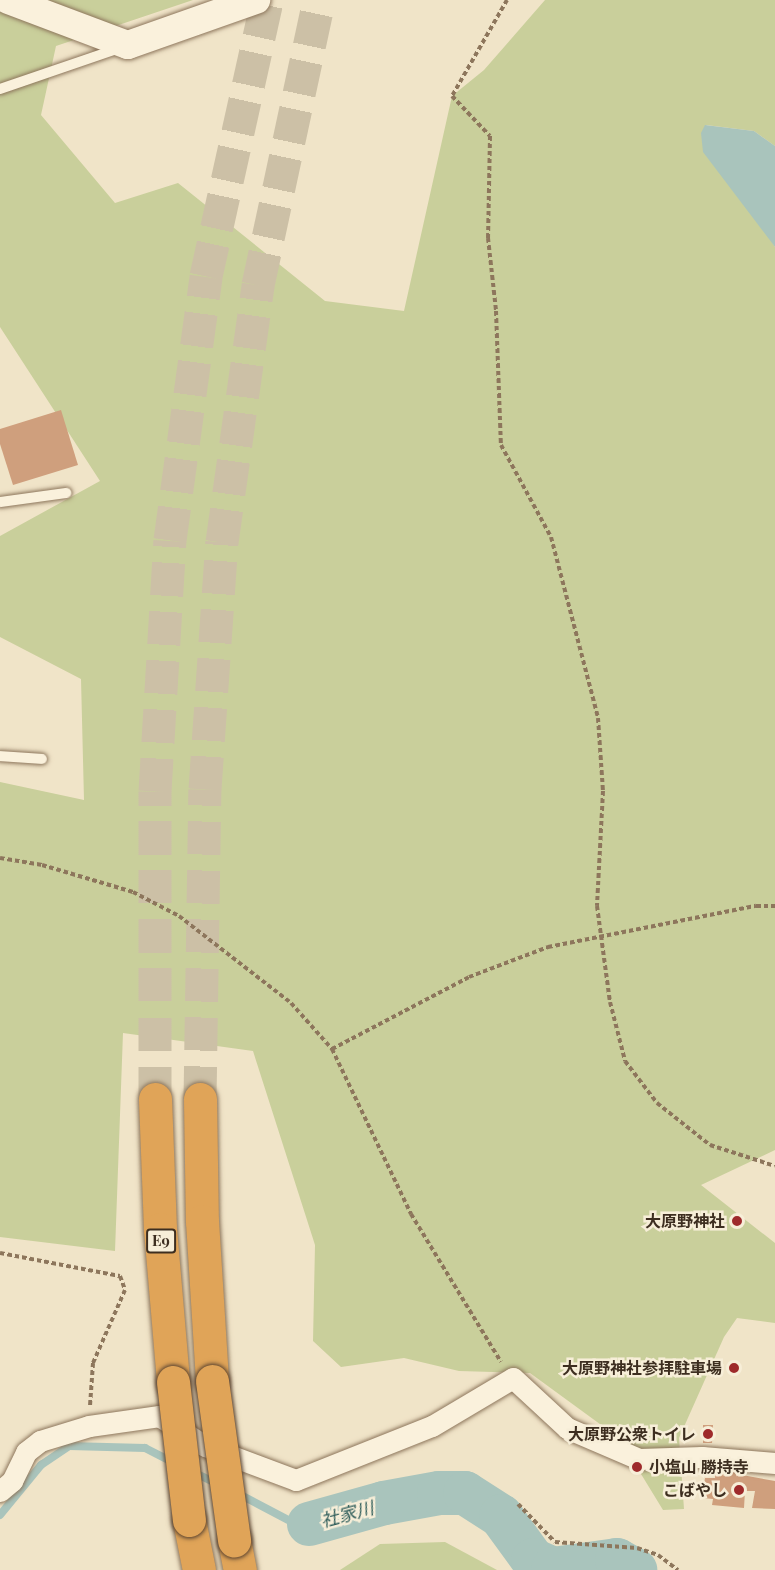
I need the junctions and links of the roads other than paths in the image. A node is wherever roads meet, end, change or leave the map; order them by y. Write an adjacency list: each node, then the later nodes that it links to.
1 (8, 0): 3 (main road)
2 (256, 0): 3 (main road)
3 (129, 45): 4 (lane)
4 (0, 89)
5 (66, 492): 6 (lane)
6 (0, 501)
7 (0, 756): 8 (lane)
8 (42, 759)
9 (155, 1099): 14 (highway, E9, bridge)
10 (200, 1099): 13 (highway, bridge)
11 (775, 1463): 12 (street)
12 (0, 1491)
13 (237, 1555)
14 (199, 1570)

